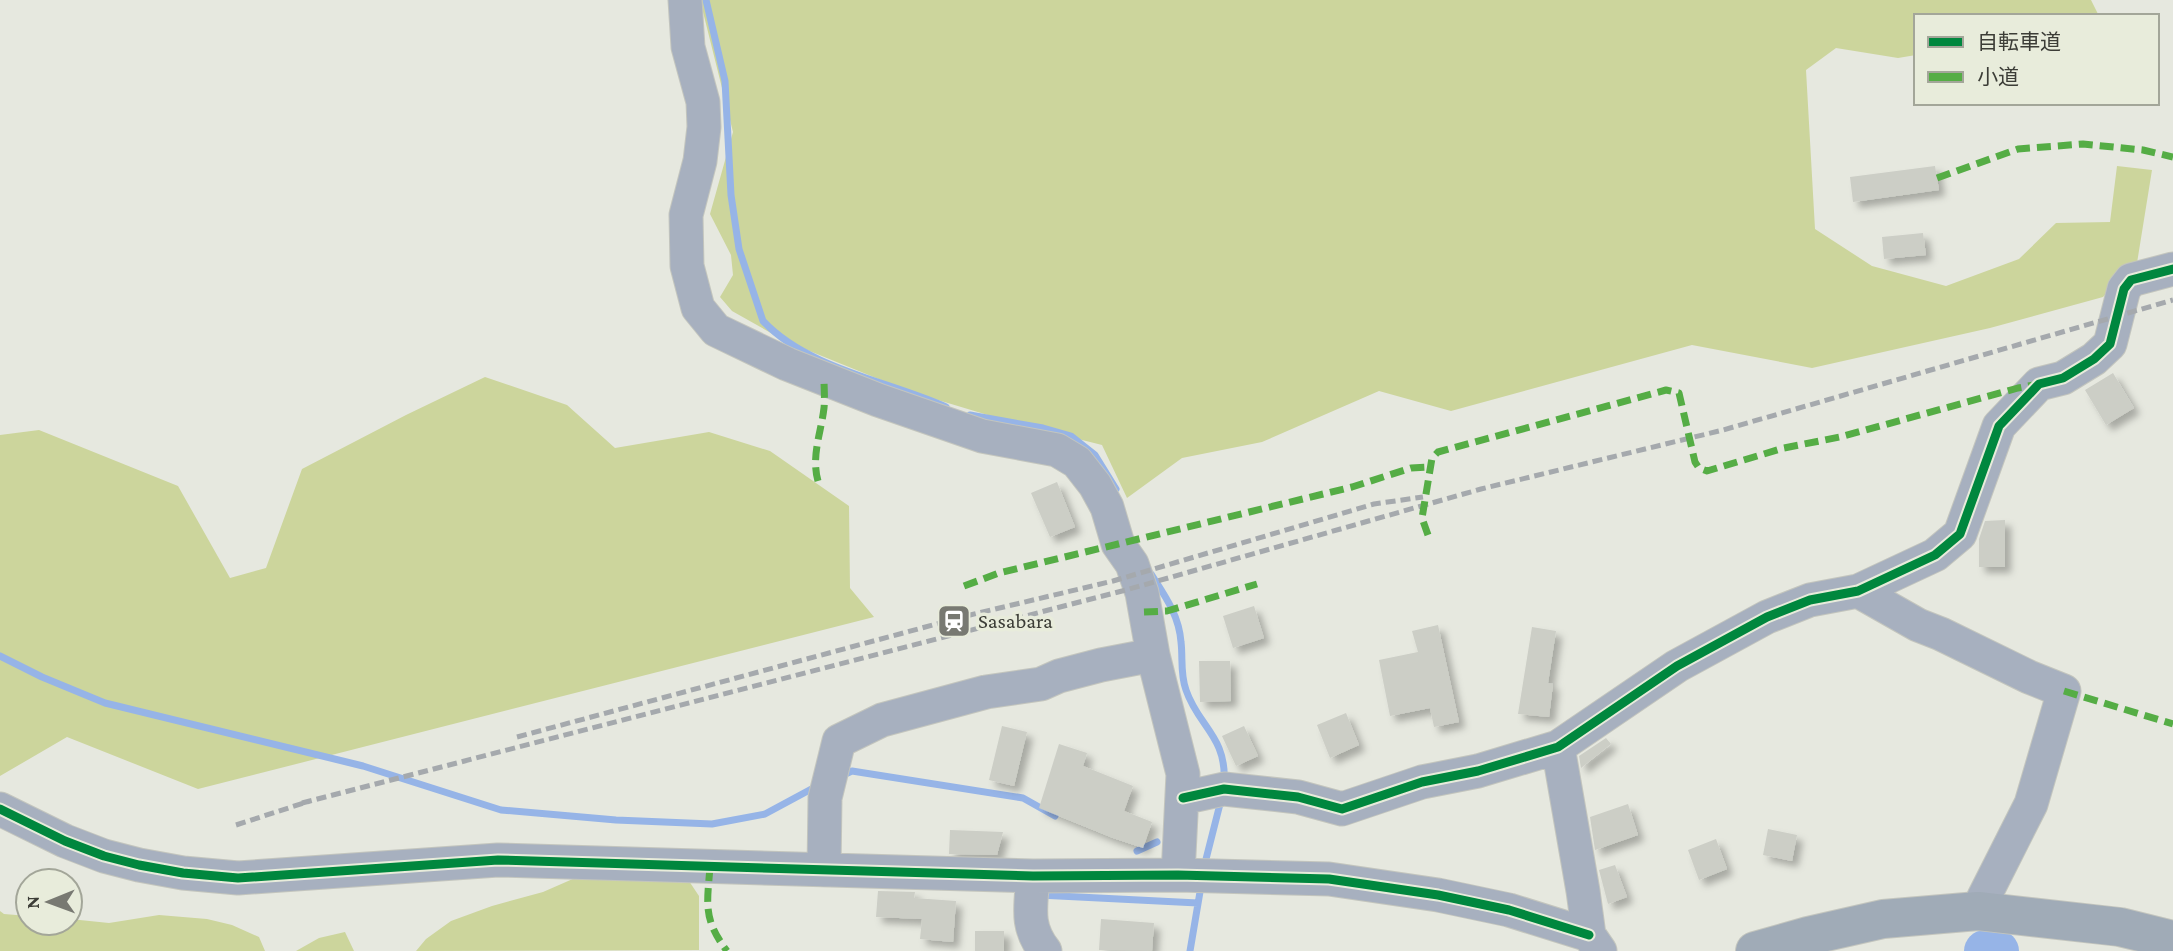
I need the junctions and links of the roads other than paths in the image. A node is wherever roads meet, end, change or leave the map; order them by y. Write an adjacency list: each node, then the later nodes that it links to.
1 (685, 0): 4 (street)
2 (2173, 269): 3 (street)
3 (1858, 590): 5 (street); 11 (street)
4 (1153, 655): 6 (street); 8 (street)
5 (1558, 747): 6 (street); 13 (street)
6 (1183, 798): 9 (street)
7 (0, 809): 8 (street)
8 (824, 870): 10 (street)
9 (1178, 875): 10 (street); 13 (street)
10 (1033, 876): 14 (street)
11 (1978, 911): 12 (highway); 15 (highway)
12 (2173, 940)
13 (1594, 943)
14 (1045, 951)
15 (1755, 951)

